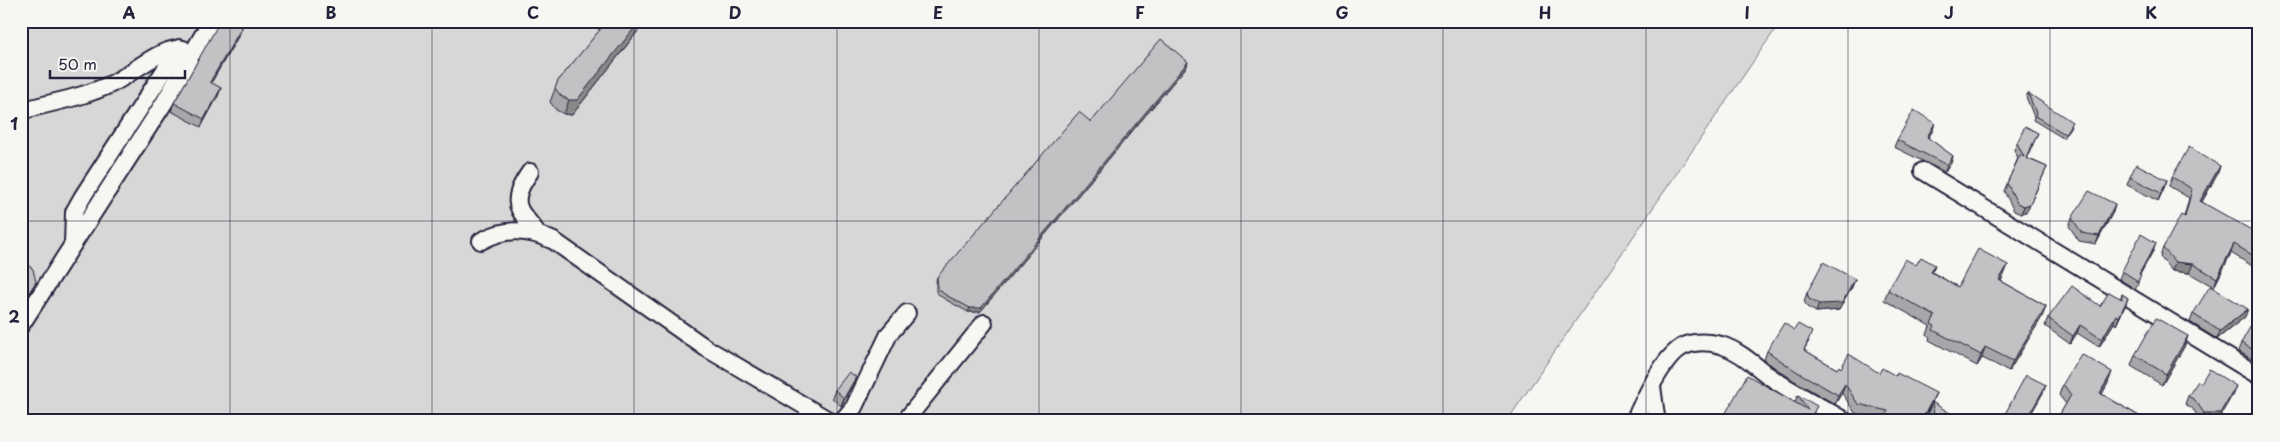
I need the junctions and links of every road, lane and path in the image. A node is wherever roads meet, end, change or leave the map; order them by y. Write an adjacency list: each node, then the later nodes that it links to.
1 (211, 21): 2 (street)
2 (186, 49): 3 (street); 10 (street)
3 (21, 111)
4 (1923, 171): 11 (street)
5 (530, 172): 6 (street)
6 (537, 233): 7 (street); 13 (street)
7 (481, 241)
8 (907, 313): 14 (street)
9 (984, 322): 15 (street)
10 (21, 325)
11 (2259, 376)
12 (1652, 386): 16 (street); 17 (street); 18 (street)
13 (830, 421)
14 (842, 421)
15 (905, 421)
16 (1634, 421)
17 (1655, 421)
18 (1845, 421)

